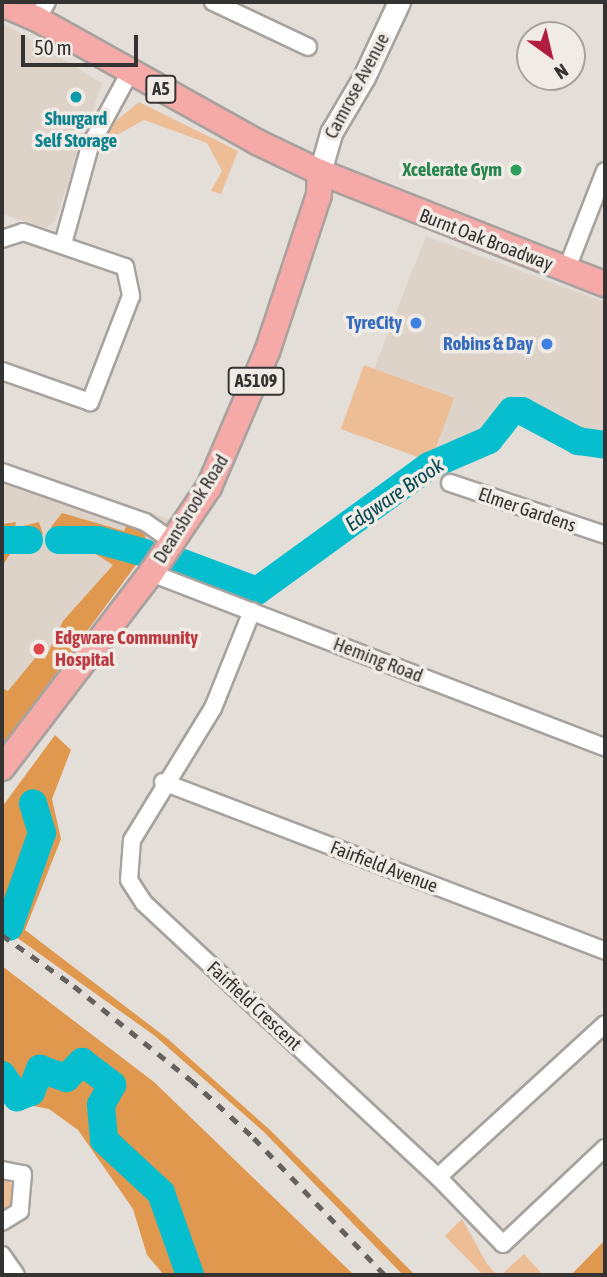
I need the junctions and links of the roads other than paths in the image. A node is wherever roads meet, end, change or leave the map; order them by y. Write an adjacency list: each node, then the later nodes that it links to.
1 (399, 2): 8 (street, Camrose Avenue)
2 (219, 3): 5 (street)
3 (2, 4): 4 (main road, A5)
4 (42, 10): 6 (main road, A5)
5 (308, 47)
6 (130, 72): 8 (main road, A5); 10 (street)
7 (605, 171): 11 (street)
8 (320, 172): 11 (main road, Burnt Oak Broadway / A5); 17 (main road, Deansbrook Road / A5109)
9 (2, 239): 10 (street)
10 (63, 244): 13 (street)
11 (566, 271): 12 (main road, Burnt Oak Broadway / A5)
12 (605, 284)
13 (2, 371)
14 (2, 472): 17 (street)
15 (450, 483): 16 (street, Elmer Gardens)
16 (605, 535)
17 (174, 542): 18 (main road, Deansbrook Road / A5109)
18 (151, 573): 19 (street, Heming Road); 21 (main road, Deansbrook Road / A5109)
19 (252, 611): 20 (street, Heming Road); 22 (street, Fairfield Crescent)
20 (605, 747)
21 (2, 768)
22 (163, 782): 23 (street, Fairfield Avenue); 27 (street, Fairfield Crescent)
23 (605, 951)
24 (605, 1024): 27 (street)
25 (605, 1149): 27 (street, Fairfield Crescent)
26 (2, 1170): 28 (street)
27 (438, 1177)
28 (2, 1222)
29 (2, 1255): 30 (street)
30 (16, 1275)

